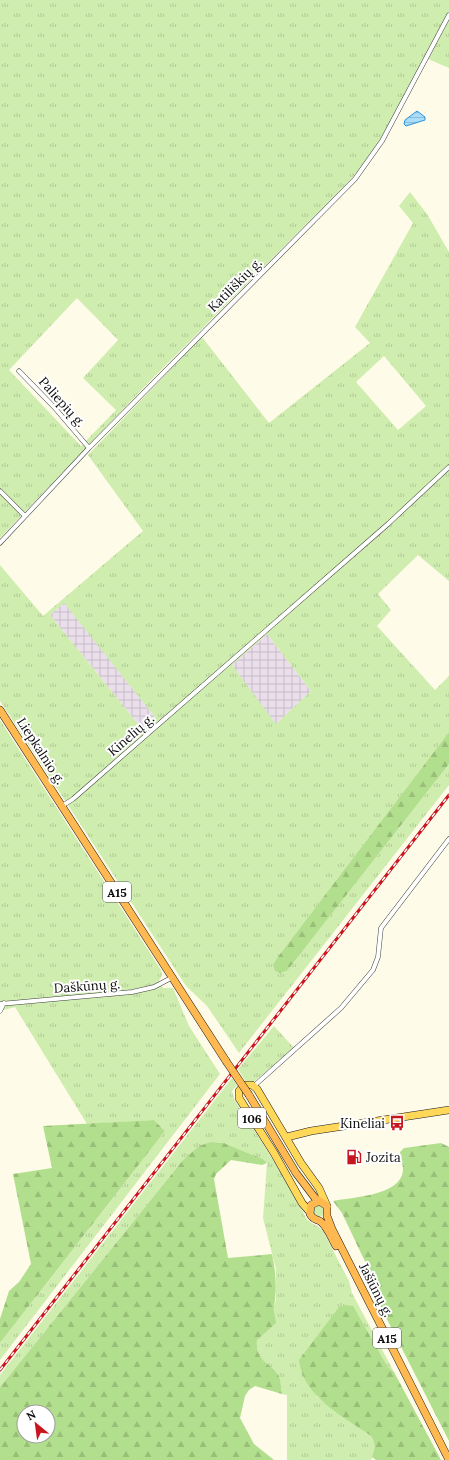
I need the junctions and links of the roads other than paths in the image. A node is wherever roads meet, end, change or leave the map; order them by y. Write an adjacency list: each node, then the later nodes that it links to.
1 (449, 15): 3 (street, Katiliškių g.)
2 (19, 370): 3 (street, Paliepių g.)
3 (89, 448): 6 (street, Katiliškių g.)
4 (449, 467): 9 (street, Kinelių g.)
5 (0, 491): 6 (street)
6 (25, 516): 7 (street, Katiliškių g.)
7 (0, 543)
8 (0, 710): 9 (highway, Liepkalnio g. / A15)
9 (62, 806): 11 (highway, A15)
10 (449, 839): 14 (street)
11 (172, 977): 12 (street, Daškūnų g.); 17 (highway, A15, bridge)
12 (2, 1003): 13 (street)
13 (0, 1011)
14 (254, 1086): 16 (main road, 106); 20 (main road, 106)
15 (449, 1110): 16 (main road)
16 (286, 1138): 19 (main road, 106)
17 (296, 1173): 18 (highway, A15); 20 (highway, Jašiūnų g. / A15)
18 (319, 1201): 19 (highway, A15); 20 (highway)
19 (327, 1206): 21 (highway, Jašiūnų g. / A15)
20 (310, 1208): 22 (highway, Jašiūnų g. / A15)
21 (328, 1216): 22 (highway); 24 (highway, Jašiūnų g. / A15)
22 (319, 1221): 23 (highway, Jašiūnų g. / A15)
23 (444, 1460)
24 (449, 1460)

